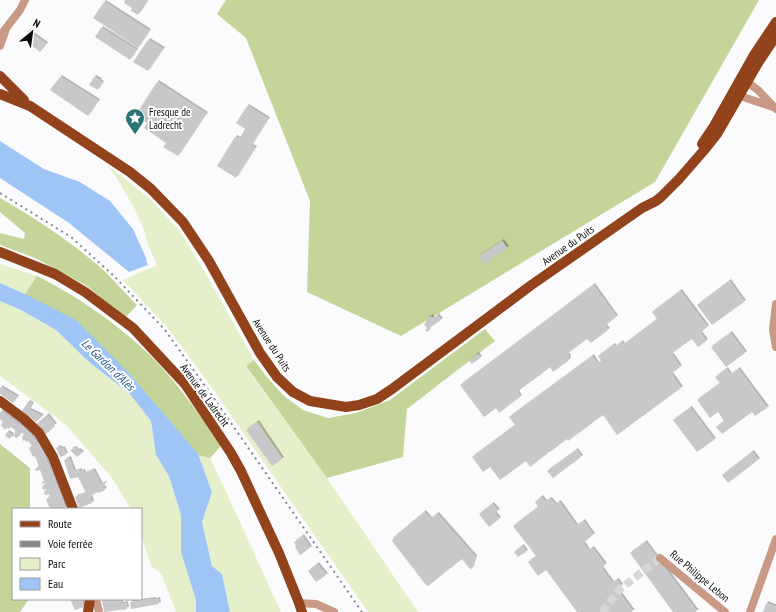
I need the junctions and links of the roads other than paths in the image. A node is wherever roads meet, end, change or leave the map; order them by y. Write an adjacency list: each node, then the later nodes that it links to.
1 (25, 0): 3 (street)
2 (776, 22): 8 (main road, Avenue du Puits)
3 (6, 29): 4 (street); 6 (street)
4 (0, 36)
5 (776, 36): 8 (main road, Avenue du Puits)
6 (0, 46)
7 (0, 76): 11 (main road, Avenue du Puits)
8 (744, 80): 10 (main road, Avenue du Puits); 12 (street)
9 (0, 94): 11 (main road, Avenue du Puits)
10 (735, 95): 11 (main road, Avenue du Puits); 12 (street)
11 (30, 106)
12 (775, 108)
13 (0, 252): 22 (main road, Avenue de Ladrecht)
14 (776, 304): 15 (street)
15 (776, 347)
16 (0, 401): 17 (main road)
17 (74, 508)
18 (775, 543): 27 (street)
19 (660, 558): 26 (street, Rue Philippe Lebon)
20 (90, 600): 23 (main road)
21 (96, 600): 24 (street)
22 (301, 607): 25 (street)
23 (88, 612)
24 (99, 612)
25 (334, 612)
26 (725, 612)
27 (750, 612)

